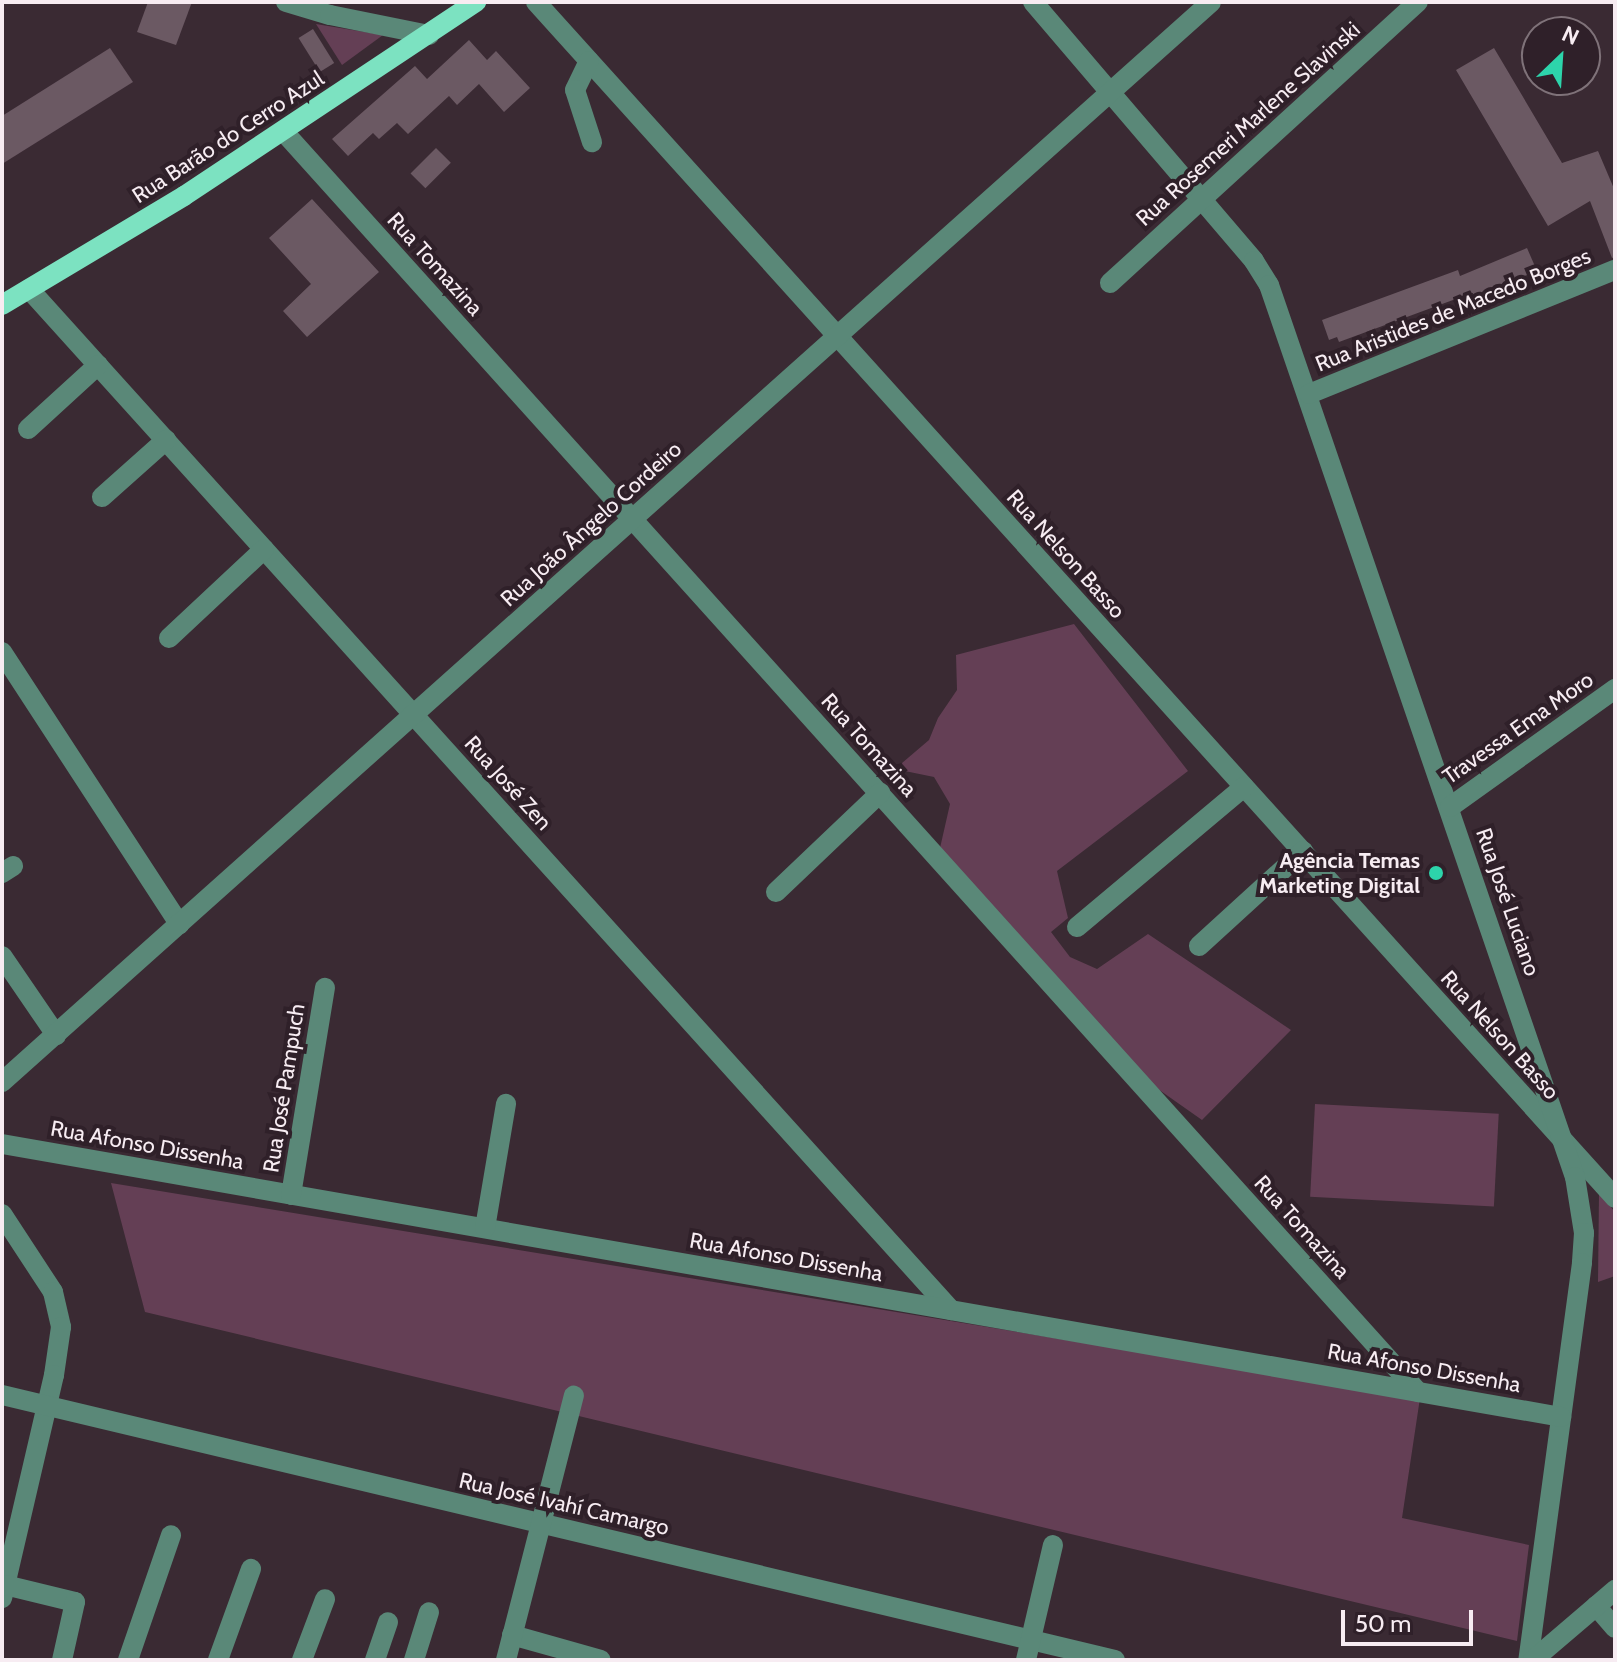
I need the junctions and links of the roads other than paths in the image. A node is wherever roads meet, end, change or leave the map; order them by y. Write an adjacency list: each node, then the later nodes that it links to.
1 (286, 2): 7 (street)
2 (476, 2): 7 (main road, Rua Barão do Cerro Azul)
3 (536, 2): 8 (street, Rua Nelson Basso)
4 (1033, 2): 9 (street, Rua José Luciano)
5 (1211, 2): 9 (street, Rua João Ângelo Cordeiro)
6 (1418, 2): 12 (street, Rua Rosemeri Marlene Slavinski)
7 (429, 35): 10 (main road, Rua Barão do Cerro Azul)
8 (589, 61): 11 (street); 17 (street, Rua Nelson Basso)
9 (1110, 92): 12 (street, Rua José Luciano); 17 (street, Rua João Ângelo Cordeiro)
10 (283, 131): 15 (main road, Rua Barão do Cerro Azul); 23 (street, Rua Tomazina)
11 (592, 142)
12 (1201, 200): 14 (street, Rua Rosemeri Marlene Slavinski); 19 (street, Rua José Luciano)
13 (1615, 270): 19 (street, Rua Aristides de Macedo Borges)
14 (1110, 283)
15 (29, 289): 16 (main road, Rua Barão do Cerro Azul); 18 (street, Rua José Zen)
16 (2, 305)
17 (838, 336): 23 (street, Rua João Ângelo Cordeiro); 29 (street, Rua Nelson Basso)
18 (98, 365): 20 (street); 21 (street, Rua José Zen)
19 (1309, 394): 31 (street, Rua José Luciano)
20 (28, 429)
21 (166, 440): 22 (street); 24 (street, Rua José Zen)
22 (102, 497)
23 (633, 519): 28 (street, Rua João Ângelo Cordeiro); 30 (street, Rua Tomazina)
24 (264, 549): 25 (street); 28 (street, Rua José Zen)
25 (169, 638)
26 (2, 652): 34 (street)
27 (1615, 689): 31 (street, Travessa Ema Moro)
28 (414, 715): 34 (street, Rua João Ângelo Cordeiro); 48 (street, Rua José Zen)
29 (1244, 787): 32 (street, Rua Nelson Basso); 35 (street)
30 (880, 793): 33 (street); 49 (street, Rua Tomazina)
31 (1450, 807): 42 (street, Rua José Luciano)
32 (1303, 851): 36 (street); 42 (street, Rua Nelson Basso)
33 (776, 892)
34 (179, 924): 39 (street, Rua João Ângelo Cordeiro)
35 (1077, 927)
36 (1199, 946)
37 (2, 956): 39 (street)
38 (325, 988): 44 (street, Rua José Pampuch)
39 (56, 1035): 40 (street, Rua João Ângelo Cordeiro)
40 (2, 1082)
41 (506, 1104): 47 (street)
42 (1562, 1136): 45 (street, Rua Nelson Basso); 53 (street, Rua José Luciano)
43 (2, 1144): 44 (street, Rua Afonso Dissenha)
44 (291, 1195): 47 (street, Rua Afonso Dissenha)
45 (1615, 1198)
46 (4, 1222): 52 (street)
47 (485, 1228): 48 (street, Rua Afonso Dissenha)
48 (951, 1310): 49 (street, Rua Afonso Dissenha)
49 (1418, 1392): 53 (street, Rua Afonso Dissenha)
50 (2, 1395): 52 (street, Rua José Ivahí Camargo)
51 (574, 1396): 54 (street)
52 (47, 1405): 54 (street, Rua José Ivahí Camargo); 59 (street)
53 (1561, 1417): 76 (street, Rua José Luciano)
54 (541, 1523): 65 (street); 66 (street, Rua José Ivahí Camargo)
55 (171, 1535): 68 (street)
56 (1053, 1545): 66 (street)
57 (251, 1569): 69 (street)
58 (1615, 1590): 61 (street)
59 (4, 1592): 67 (street)
60 (325, 1599): 70 (street)
61 (1596, 1606): 64 (street); 76 (street)
62 (429, 1612): 72 (street)
63 (388, 1622): 71 (street)
64 (1615, 1628)
65 (512, 1635): 73 (street); 74 (street)
66 (1028, 1650): 75 (street, Rua José Ivahí Camargo)
67 (62, 1660)
68 (128, 1660)
69 (218, 1660)
70 (302, 1660)
71 (375, 1660)
72 (414, 1660)
73 (506, 1660)
74 (601, 1660)
75 (1115, 1660)
76 (1530, 1660)

